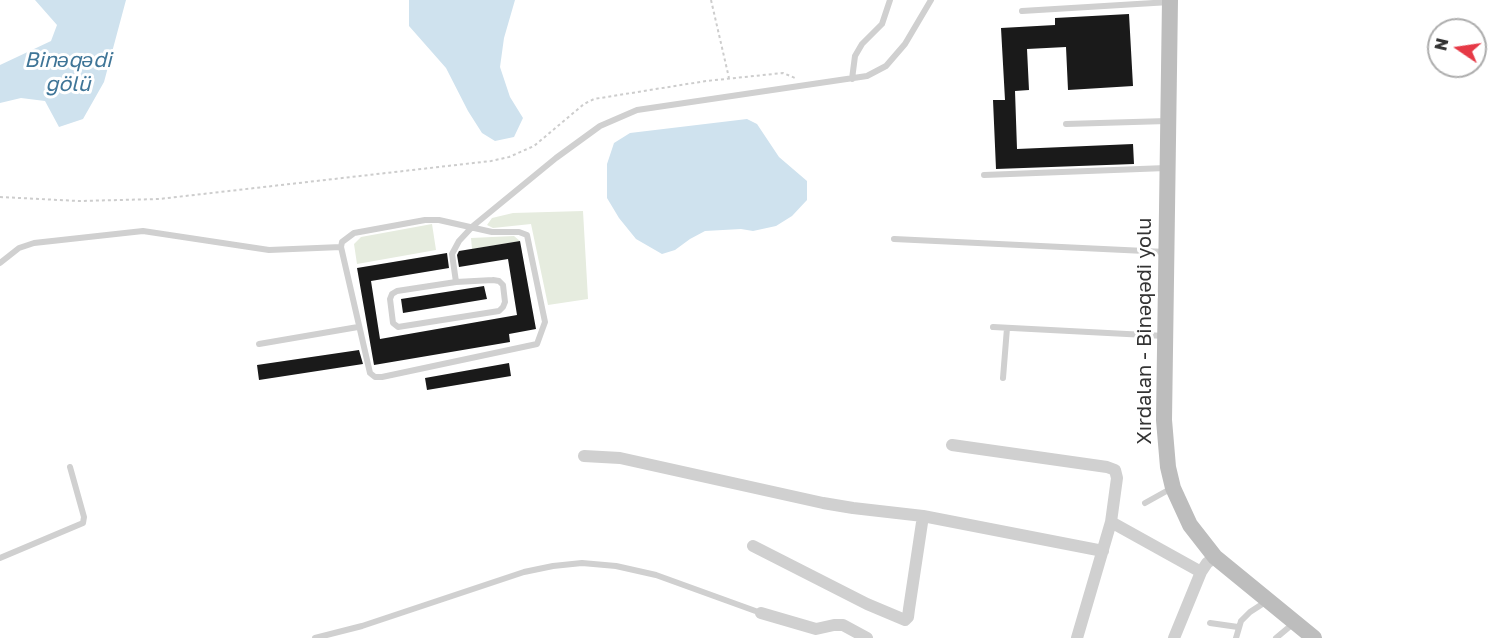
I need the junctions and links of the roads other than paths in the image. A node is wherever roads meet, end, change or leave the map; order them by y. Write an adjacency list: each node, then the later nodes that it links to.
1 (890, 0): 5 (lane)
2 (931, 0): 5 (lane)
3 (1170, 1): 4 (lane); 6 (main road, Xırdalan - Binəqədi yolu)
4 (1022, 11)
5 (852, 78): 10 (lane)
6 (1167, 121): 7 (lane); 8 (main road, Xırdalan - Binəqədi yolu)
7 (1066, 124)
8 (1167, 168): 9 (lane); 13 (main road, Xırdalan - Binəqədi yolu)
9 (984, 175)
10 (473, 226): 12 (lane); 15 (lane); 16 (lane)
11 (894, 239): 13 (lane)
12 (341, 247): 14 (lane); 16 (lane)
13 (1166, 252): 19 (main road, Xırdalan - Binəqədi yolu)
14 (0, 263)
15 (456, 282): 15 (lane)
16 (358, 327): 20 (lane)
17 (993, 327): 18 (lane)
18 (1007, 328): 19 (lane); 21 (lane)
19 (1165, 336): 25 (main road, Xırdalan - Binəqədi yolu)
20 (259, 344)
21 (1003, 378)
22 (952, 445): 28 (street)
23 (584, 456): 27 (street)
24 (69, 467): 32 (lane)
25 (1173, 488): 26 (lane); 31 (main road, Xırdalan - Binəqədi yolu)
26 (1145, 503)
27 (923, 516): 29 (street); 30 (street)
28 (1111, 522): 30 (street); 33 (street)
29 (753, 546)
30 (1103, 551): 43 (street)
31 (1215, 557): 33 (street); 34 (main road, Xırdalan - Binəqədi yolu)
32 (0, 558)
33 (1201, 572): 44 (street)
34 (1268, 600): 37 (main road, Xırdalan - Binəqədi yolu); 38 (lane)
35 (761, 613): 39 (street); 40 (lane)
36 (1210, 623): 38 (lane)
37 (1295, 623): 46 (lane); 47 (main road, Xırdalan - Binəqədi yolu)
38 (1238, 627): 45 (lane)
39 (816, 629): 41 (street); 42 (street)
40 (315, 638)
41 (831, 638)
42 (867, 638)
43 (1077, 638)
44 (1174, 638)
45 (1236, 638)
46 (1276, 638)
47 (1314, 638)

